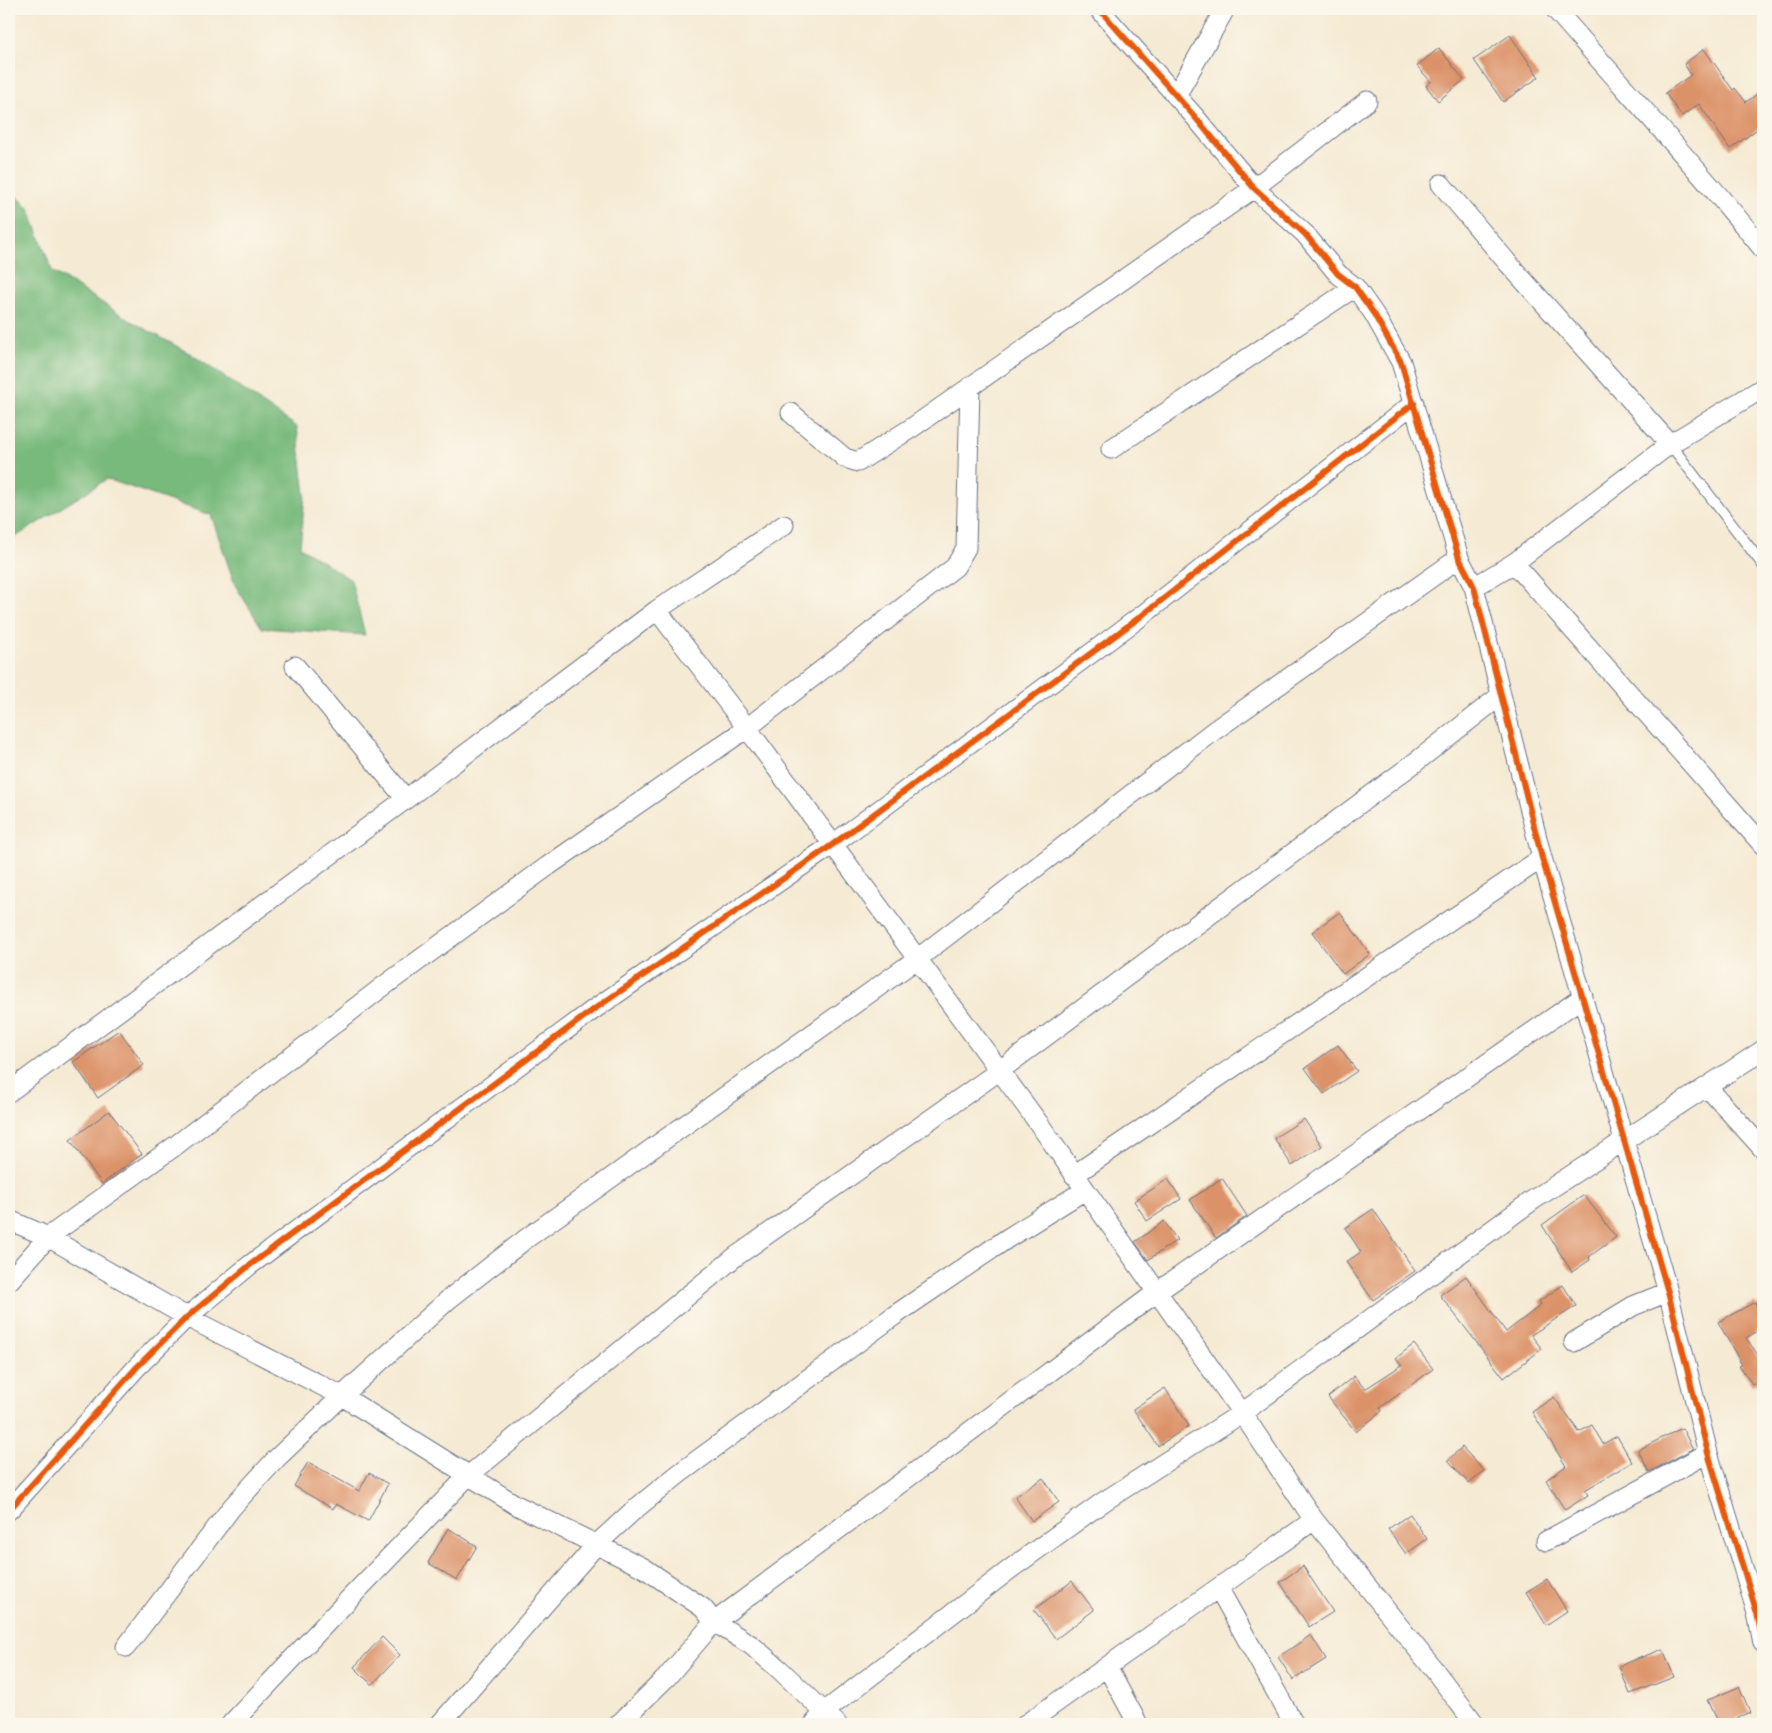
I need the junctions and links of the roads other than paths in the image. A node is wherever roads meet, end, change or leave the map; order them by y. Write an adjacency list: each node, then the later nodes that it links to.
1 (1099, 9): 4 (street)
2 (1225, 9): 4 (street)
3 (1555, 9): 8 (street)
4 (1176, 96): 7 (street)
5 (1367, 101): 7 (street)
6 (1441, 184): 14 (street)
7 (1254, 188): 9 (street); 10 (street)
8 (1763, 249)
9 (1355, 287): 12 (street); 15 (street)
10 (970, 387): 13 (street); 24 (street)
11 (1763, 388): 14 (street)
12 (1414, 403): 17 (street); 26 (street)
13 (792, 413)
14 (1670, 444): 18 (street); 19 (lane)
15 (1111, 449)
16 (784, 525): 21 (street)
17 (1459, 558): 20 (street); 29 (street)
18 (1514, 563): 20 (street); 27 (street)
19 (1763, 565)
20 (1474, 588): 23 (street)
21 (657, 610): 24 (street); 25 (street)
22 (294, 666): 25 (street)
23 (1500, 696): 28 (street); 32 (street)
24 (748, 728): 26 (street); 40 (street)
25 (406, 799): 34 (street)
26 (832, 845): 29 (street); 44 (street)
27 (1763, 845)
28 (1542, 858): 30 (street); 37 (street)
29 (916, 959): 32 (street); 46 (street)
30 (1583, 997): 35 (street); 42 (street)
31 (1763, 1050): 33 (street)
32 (999, 1071): 37 (street); 49 (street)
33 (1708, 1088): 35 (street); 36 (street)
34 (9, 1092)
35 (1624, 1143): 43 (street); 47 (street)
36 (1763, 1149)
37 (1074, 1175): 38 (street)
38 (1085, 1190): 42 (street); 53 (street)
39 (9, 1220): 40 (street)
40 (48, 1237): 41 (street); 44 (street)
41 (9, 1281)
42 (1157, 1292): 47 (street); 55 (street)
43 (1668, 1292): 45 (street); 48 (street)
44 (187, 1316): 46 (street); 50 (street)
45 (1574, 1342)
46 (342, 1396): 49 (street); 57 (street)
47 (1242, 1413): 51 (street); 59 (street)
48 (1708, 1453): 52 (street); 56 (street)
49 (468, 1476): 53 (street); 60 (street)
50 (9, 1510)
51 (1314, 1520): 54 (street); 66 (street)
52 (1546, 1541)
53 (596, 1545): 55 (street); 61 (street)
54 (1219, 1589): 58 (street); 65 (street)
55 (714, 1622): 59 (street); 62 (street)
56 (1763, 1642)
57 (126, 1647)
58 (1107, 1667): 63 (street); 64 (street)
59 (825, 1720)
60 (231, 1724)
61 (440, 1724)
62 (619, 1724)
63 (1026, 1724)
64 (1138, 1724)
65 (1294, 1724)
66 (1475, 1724)

